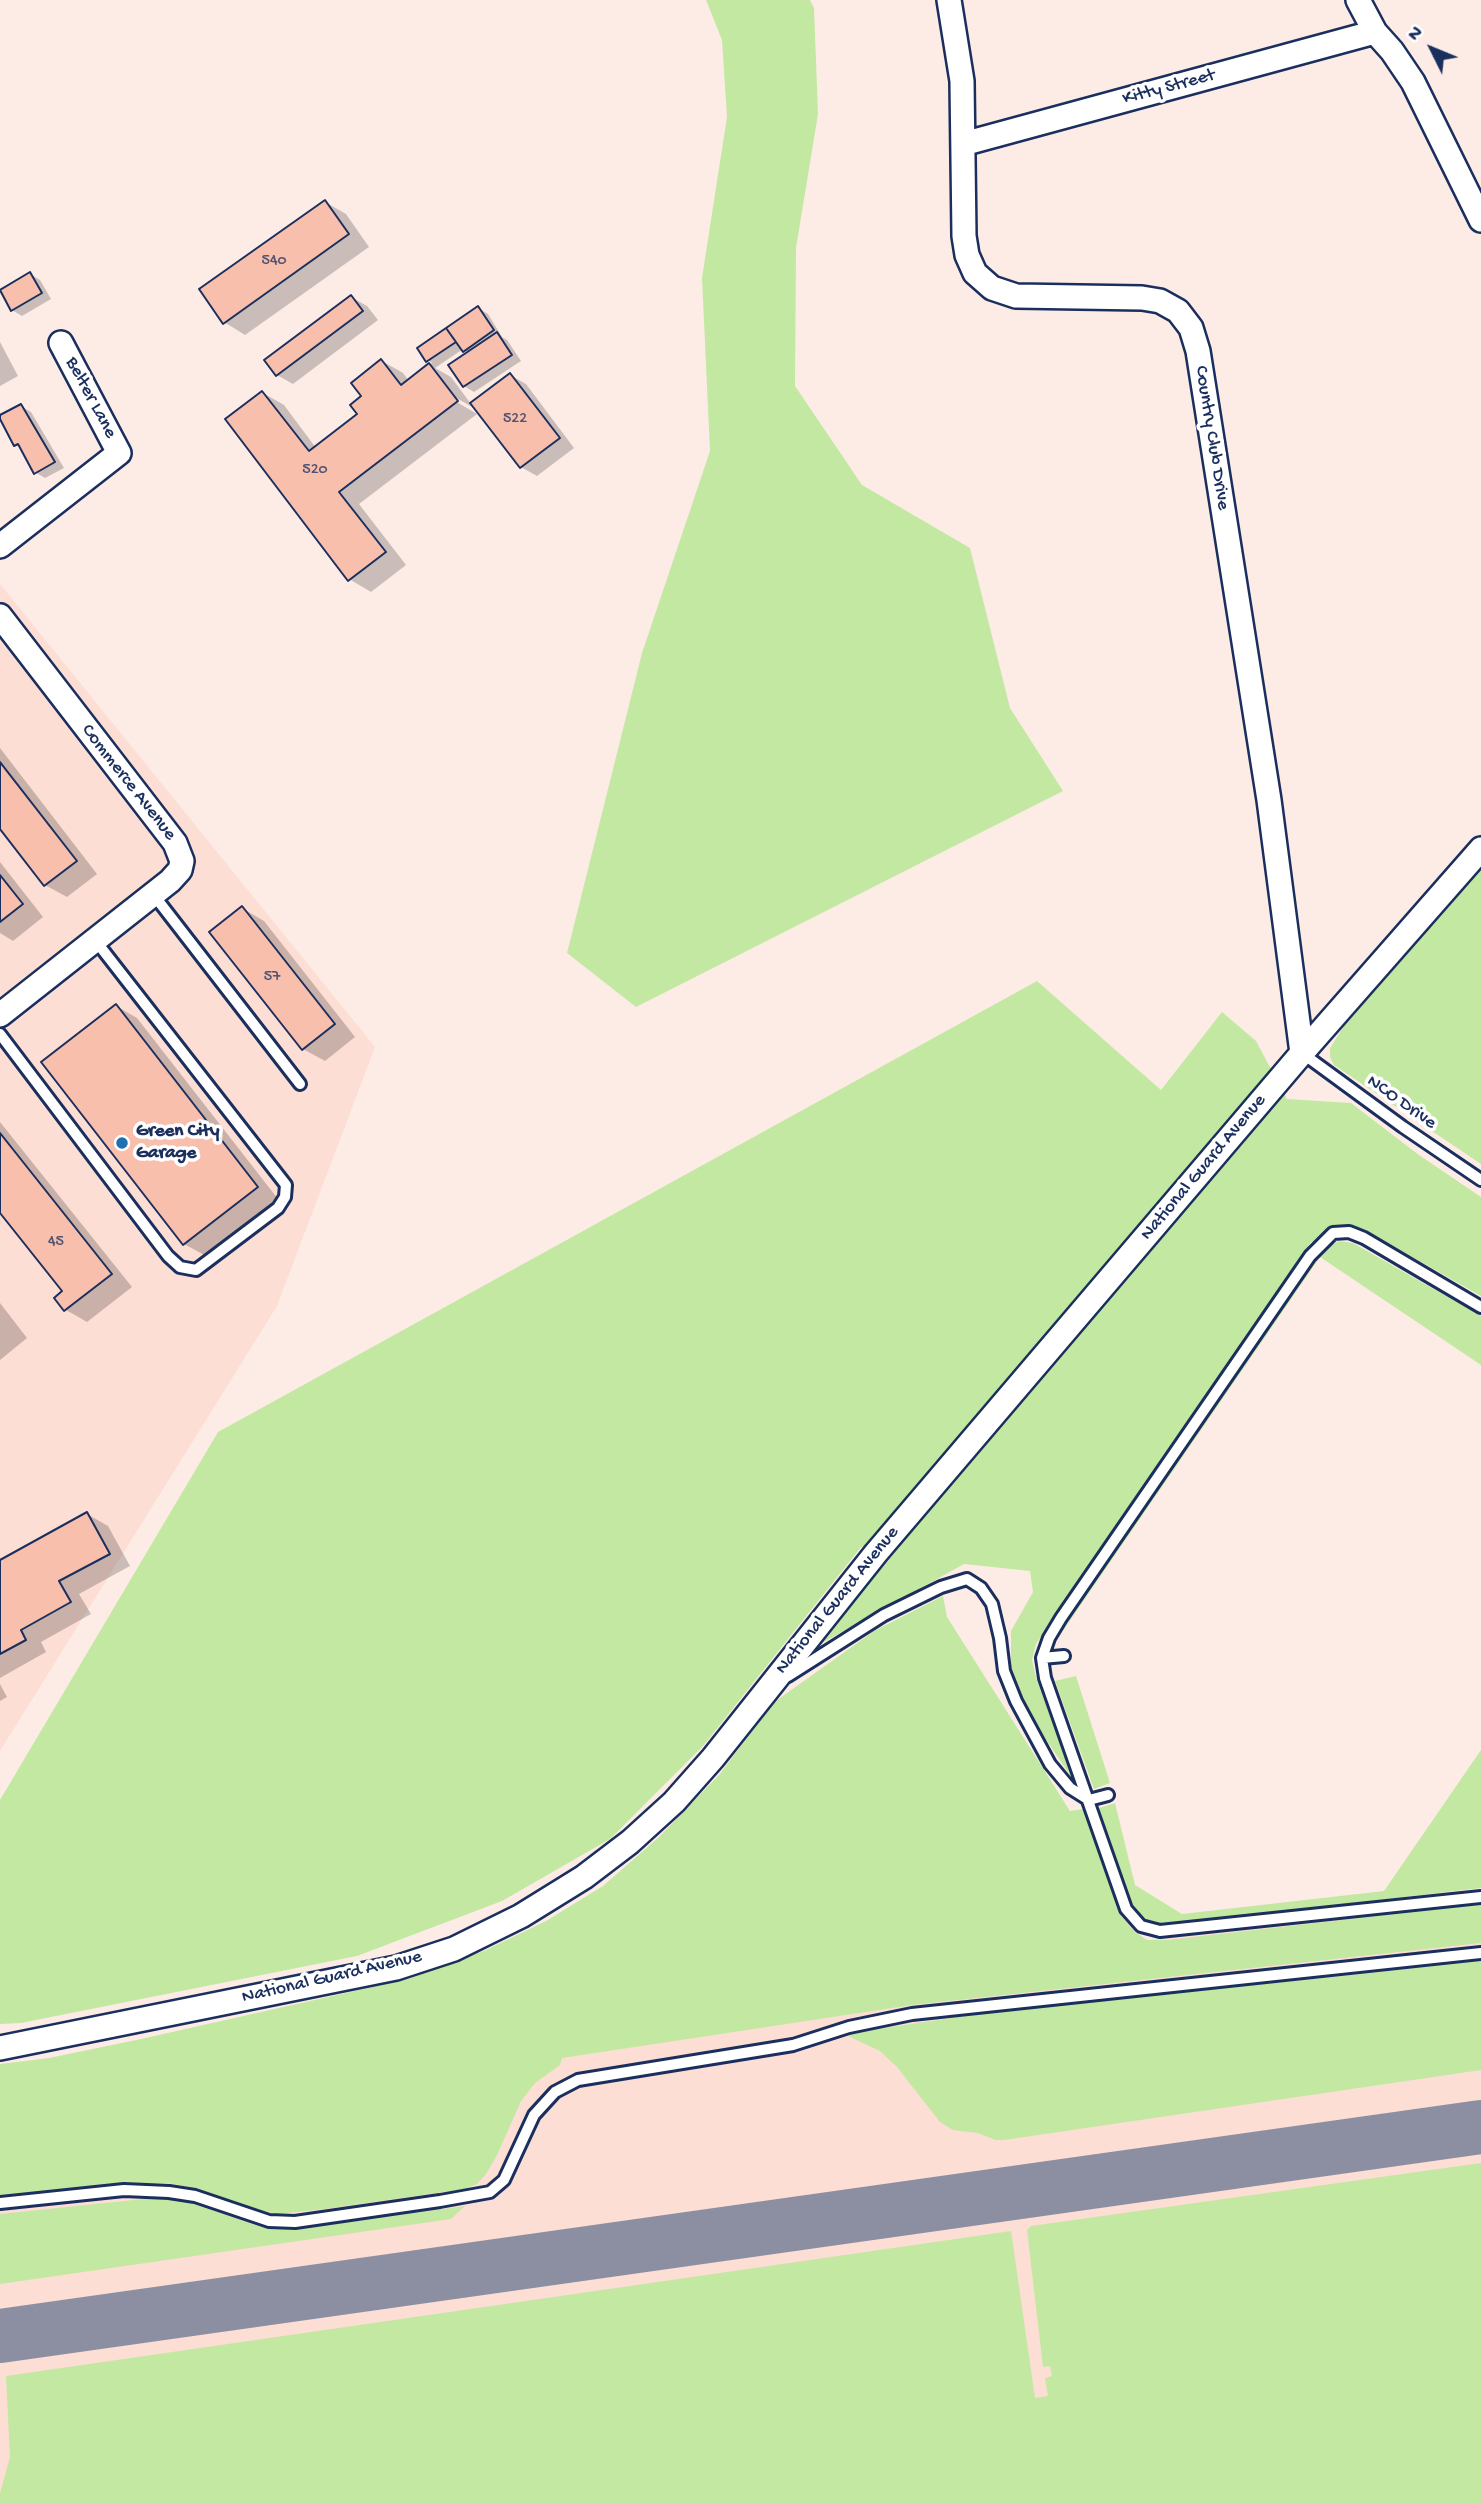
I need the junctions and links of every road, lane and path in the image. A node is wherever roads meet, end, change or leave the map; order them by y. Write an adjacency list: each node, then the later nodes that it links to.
1 (949, 0): 4 (street, Country Club Drive)
2 (1358, 0): 3 (street)
3 (1375, 32): 4 (street, Kitty Street); 5 (street)
4 (963, 144): 14 (street, Country Club Drive)
5 (1481, 220)
6 (61, 343): 7 (street, Belter Lane)
7 (0, 546)
8 (0, 616): 10 (street, Commerce Avenue)
9 (1481, 849): 14 (street, National Guard Avenue)
10 (153, 894): 11 (street, Commerce Avenue); 15 (lane)
11 (95, 940): 12 (street, Commerce Avenue); 13 (lane)
12 (0, 1015)
13 (0, 1034)
14 (1302, 1053): 16 (lane, NCO Drive); 20 (street, National Guard Avenue)
15 (300, 1084)
16 (1481, 1180)
17 (1481, 1307): 19 (lane)
18 (1064, 1656): 19 (lane)
19 (1042, 1658): 22 (lane)
20 (762, 1693): 22 (lane); 25 (street, National Guard Avenue)
21 (1108, 1795): 22 (lane)
22 (1089, 1800): 23 (lane)
23 (1481, 1897)
24 (1481, 1952): 26 (lane)
25 (0, 2048)
26 (0, 2203)

